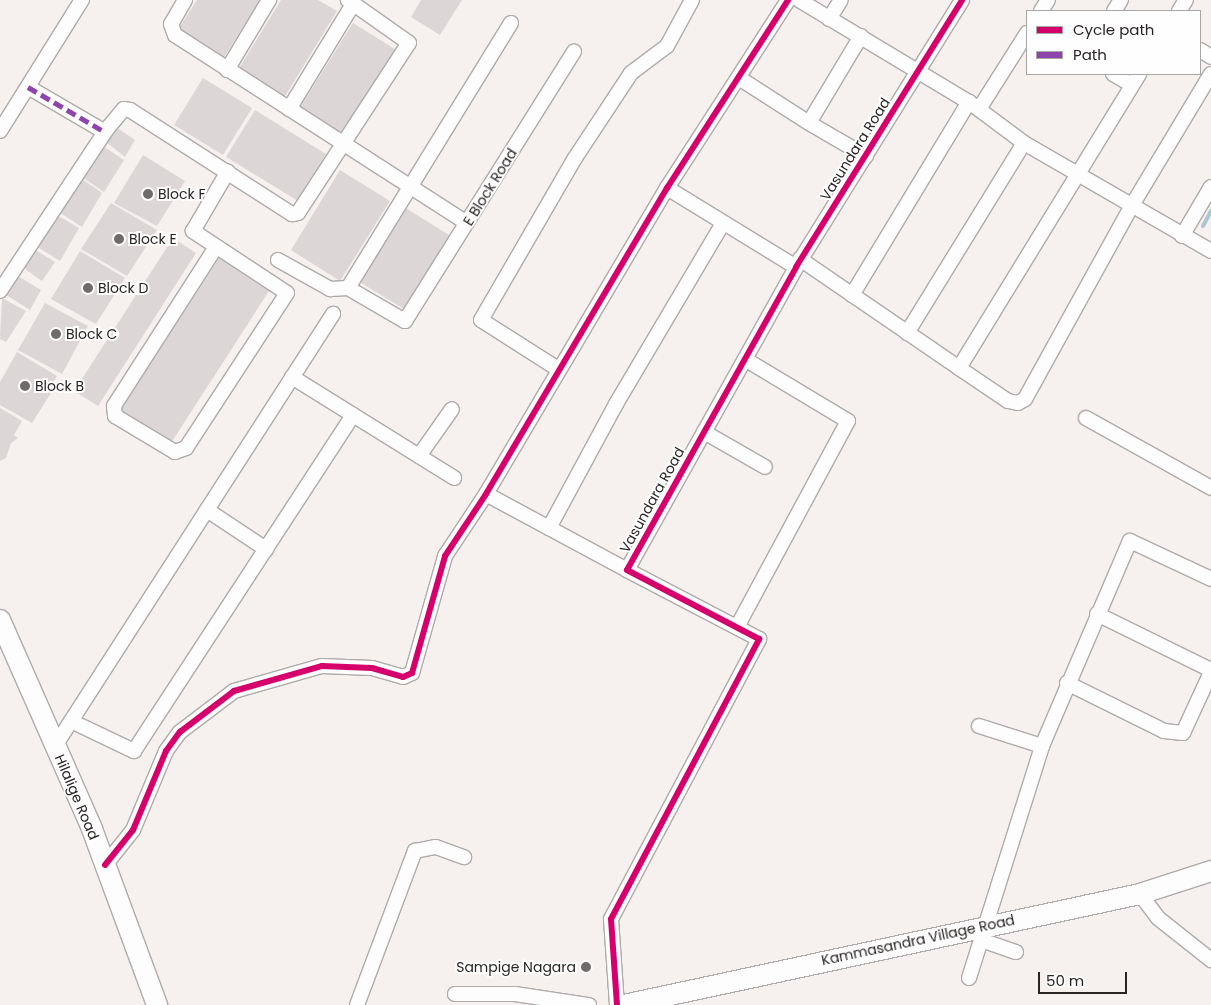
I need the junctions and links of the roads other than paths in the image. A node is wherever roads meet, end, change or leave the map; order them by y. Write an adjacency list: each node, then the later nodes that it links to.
1 (82, 0): 21 (street)
2 (185, 0): 15 (street)
3 (269, 0): 15 (street)
4 (692, 0): 52 (street)
5 (788, 0): 19 (street)
6 (799, 0): 10 (street)
7 (841, 0): 10 (street)
8 (962, 0): 16 (street, Vasundara Road)
9 (350, 2): 23 (street); 28 (street)
10 (829, 19): 13 (street)
11 (511, 23): 33 (street)
12 (1026, 34): 22 (street)
13 (861, 36): 16 (street); 24 (street)
14 (574, 52): 36 (street, E Block Road)
15 (227, 70): 23 (street)
16 (918, 71): 22 (street); 29 (street, Vasundara Road)
17 (1211, 74): 35 (street)
18 (1117, 75): 20 (street)
19 (739, 78): 24 (street); 34 (street)
20 (1136, 80): 31 (street)
21 (28, 87): 25 (street); 26 (street)
22 (974, 106): 27 (street); 47 (street)
23 (289, 109): 28 (street)
24 (809, 123): 29 (street)
25 (0, 132)
26 (105, 132): 30 (street); 45 (street)
27 (1024, 143): 31 (street); 49 (street)
28 (343, 145): 30 (street); 33 (street)
29 (866, 156): 42 (street, Vasundara Road)
30 (228, 171): 39 (street)
31 (1077, 175): 35 (street); 51 (street)
32 (1211, 187): 38 (street)
33 (410, 188): 36 (street); 44 (street)
34 (667, 188): 37 (street); 52 (street)
35 (1132, 207): 38 (street); 51 (street)
36 (467, 223): 44 (street, E Block Road)
37 (723, 223): 42 (street); 64 (street)
38 (1182, 236): 40 (street)
39 (216, 247): 46 (street); 46 (street)
40 (1211, 251)
41 (278, 260): 43 (street)
42 (798, 263): 47 (street); 50 (street, Vasundara Road)
43 (300, 272): 44 (street); 46 (street)
44 (348, 288)
45 (0, 291)
46 (287, 293)
47 (852, 295): 49 (street)
48 (333, 314): 53 (street)
49 (907, 333): 51 (street)
50 (745, 359): 57 (street, Vasundara Road); 70 (street)
51 (959, 368)
52 (558, 369): 62 (street)
53 (292, 377): 55 (street); 63 (street)
54 (452, 409): 58 (street)
55 (354, 415): 58 (street); 65 (street)
56 (1086, 418): 61 (street)
57 (704, 432): 59 (street); 66 (street, Vasundara Road)
58 (419, 456): 60 (street)
59 (765, 467)
60 (454, 478)
61 (1211, 488)
62 (486, 494): 64 (street); 78 (street)
63 (207, 510): 65 (street); 73 (street)
64 (549, 528): 66 (street)
65 (266, 549): 73 (street)
66 (627, 570): 70 (street, Vasundara Road)
67 (1211, 579): 68 (street)
68 (1097, 614): 71 (street); 72 (street)
69 (0, 620): 75 (street, Hilalige Road)
70 (737, 627): 89 (street, Vasundara Road)
71 (1211, 671): 72 (street)
72 (1067, 682): 76 (street)
73 (71, 721): 75 (street)
74 (979, 726): 76 (street)
75 (56, 746): 78 (street, Hilalige Road)
76 (1042, 746): 81 (street)
77 (464, 857): 87 (street)
78 (105, 865): 86 (street, Hilalige Road)
79 (1211, 871): 80 (street, Kammasandra Village Road)
80 (1140, 894): 81 (street, Kammasandra Village Road); 83 (street)
81 (983, 932): 82 (street); 84 (street); 90 (street, Kammasandra Village Road)
82 (1016, 952)
83 (1211, 960)
84 (969, 978)
85 (455, 994): 88 (street)
86 (157, 1005)
87 (357, 1005)
88 (589, 1005)
89 (617, 1005)
90 (624, 1005)

